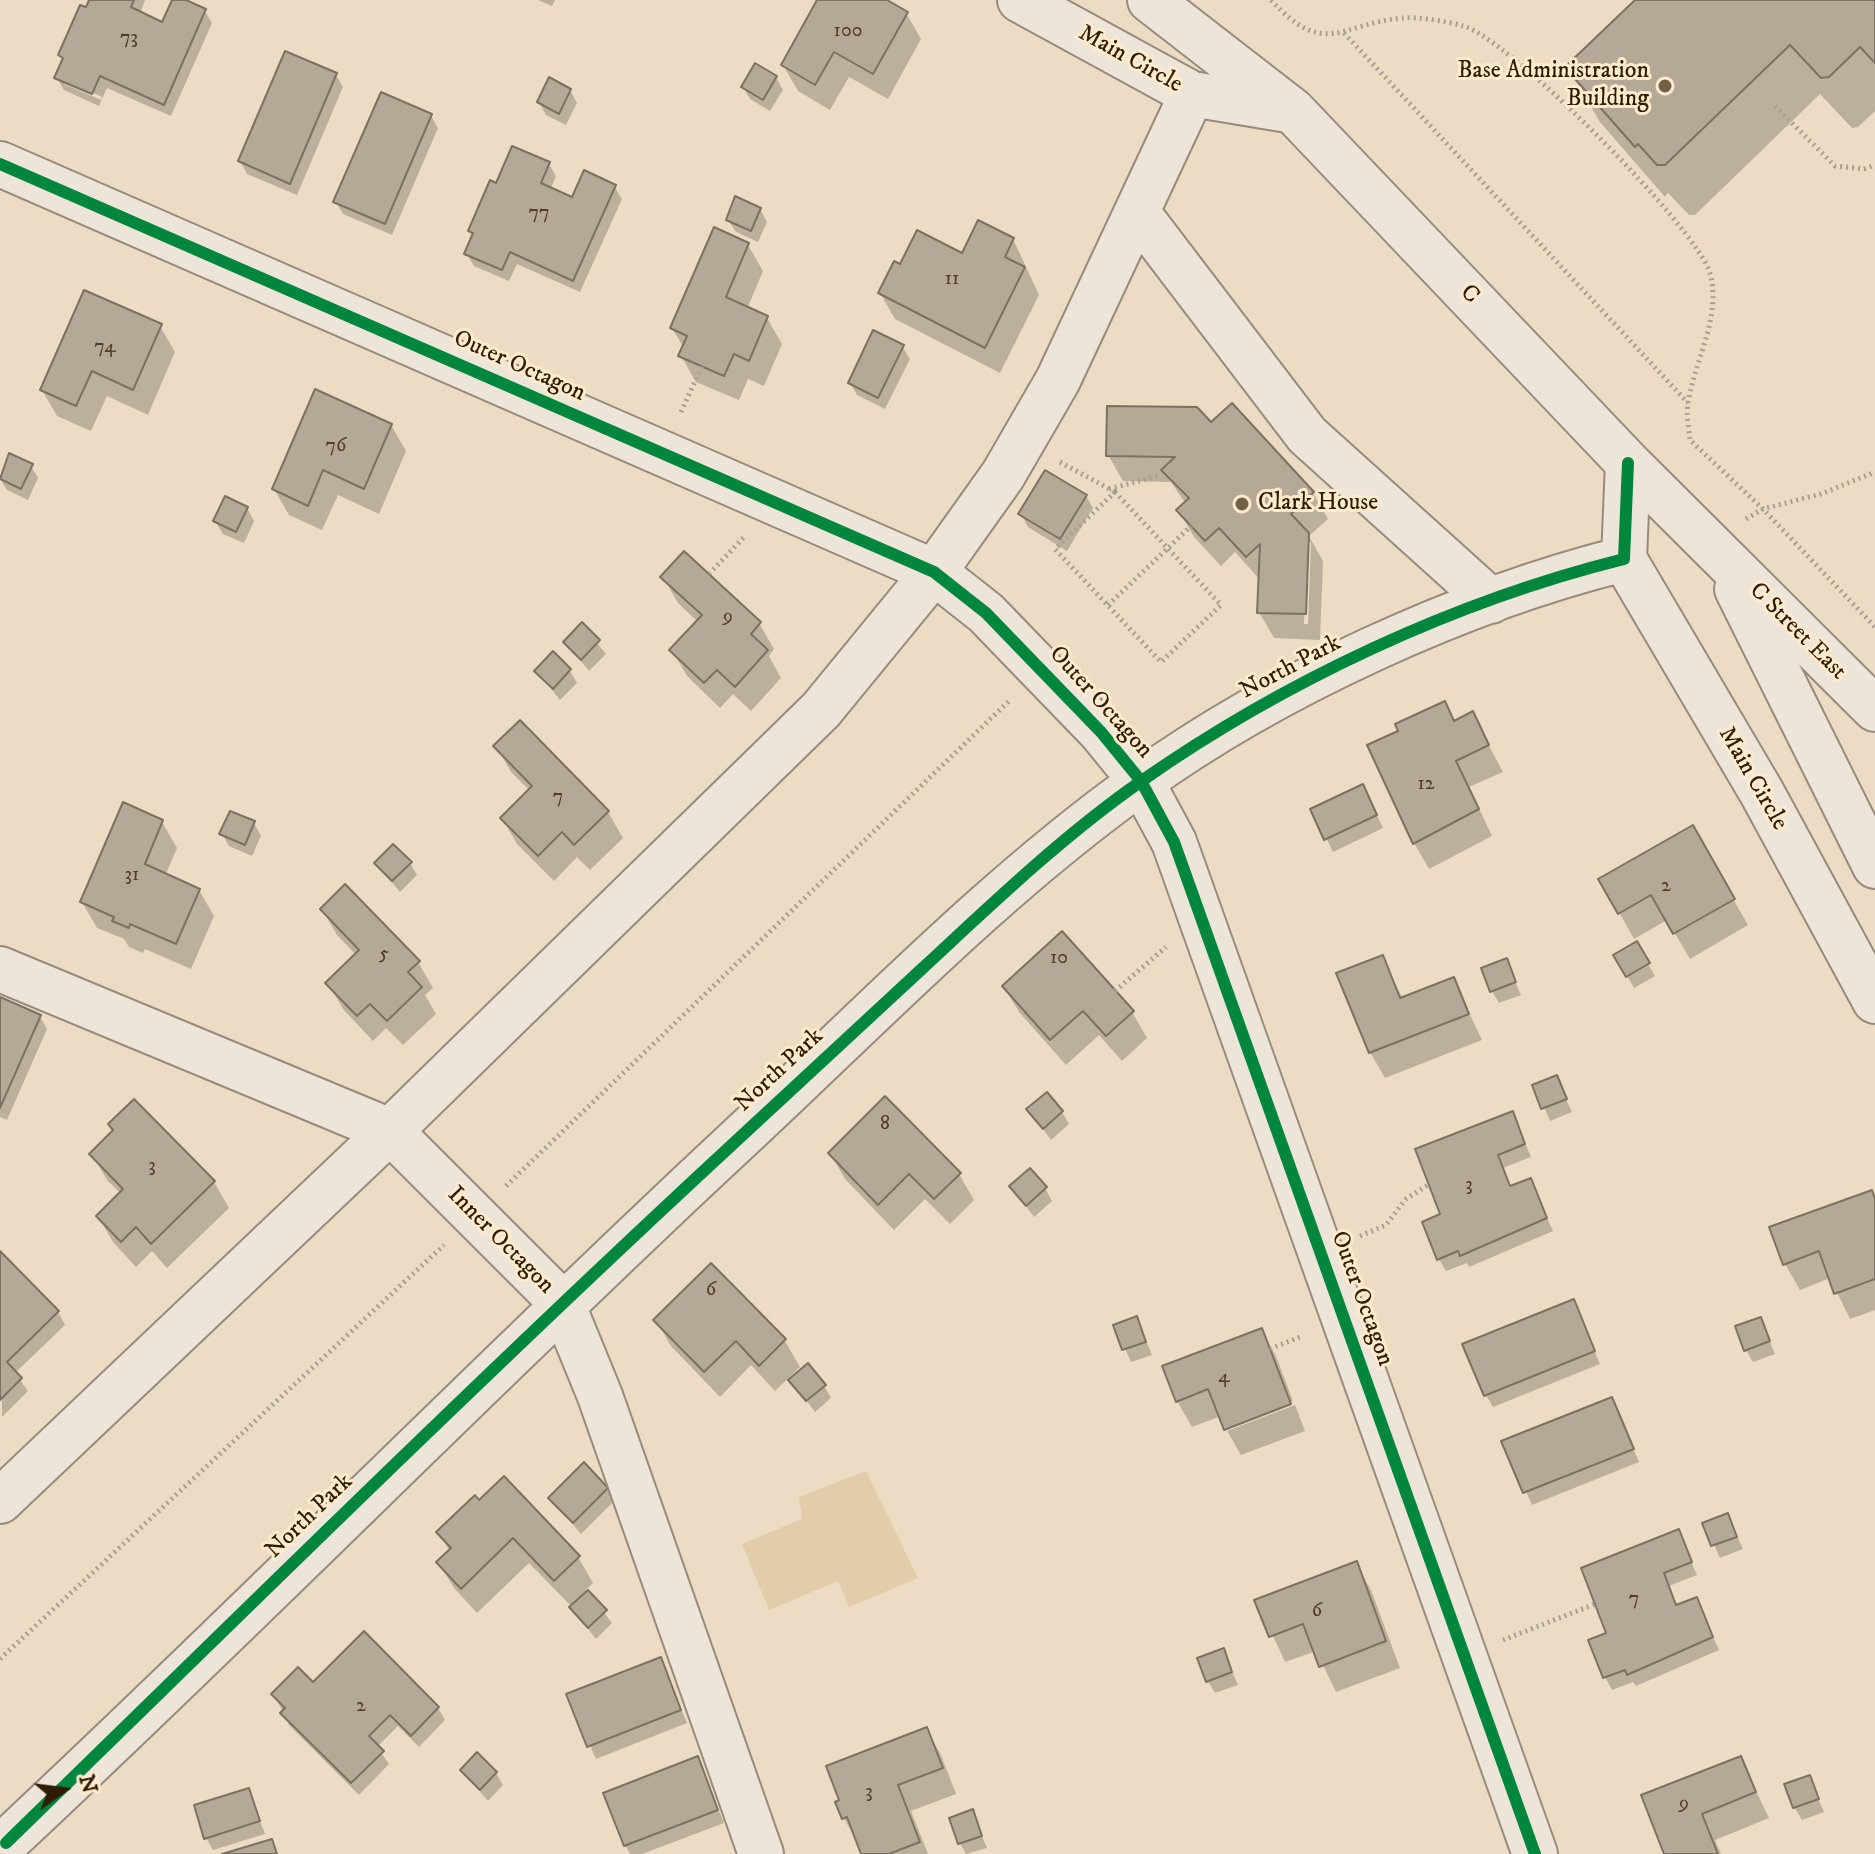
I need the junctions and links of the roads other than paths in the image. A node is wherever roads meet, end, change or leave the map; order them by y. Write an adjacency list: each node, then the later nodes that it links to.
1 (1020, 0): 5 (street, Main Circle)
2 (1150, 0): 4 (street, Main Circle)
3 (1182, 0): 4 (street)
4 (1208, 46): 6 (street, C)
5 (1192, 94): 6 (street, Main Circle); 8 (street)
6 (1293, 111): 9 (street, C)
7 (0, 164): 12 (street, Outer Octagon)
8 (1137, 212): 12 (street); 13 (street)
9 (1628, 463): 10 (street, C); 11 (street)
10 (1720, 555): 14 (street, C Street East); 16 (street)
11 (1624, 559): 13 (street, North Park); 18 (street, Main Circle)
12 (934, 572): 15 (street, Outer Octagon); 19 (street)
13 (1491, 601): 15 (street, North Park)
14 (1875, 709)
15 (1141, 781): 20 (street, North Park); 24 (street, Outer Octagon)
16 (1875, 866)
17 (0, 969): 19 (street, Inner Octagon)
18 (1875, 1001)
19 (390, 1131): 20 (street, Inner Octagon); 21 (street)
20 (562, 1303): 22 (street, North Park); 23 (street, Inner Octagon)
21 (0, 1501)
22 (4, 1845)
23 (761, 1854)
24 (1535, 1854)

